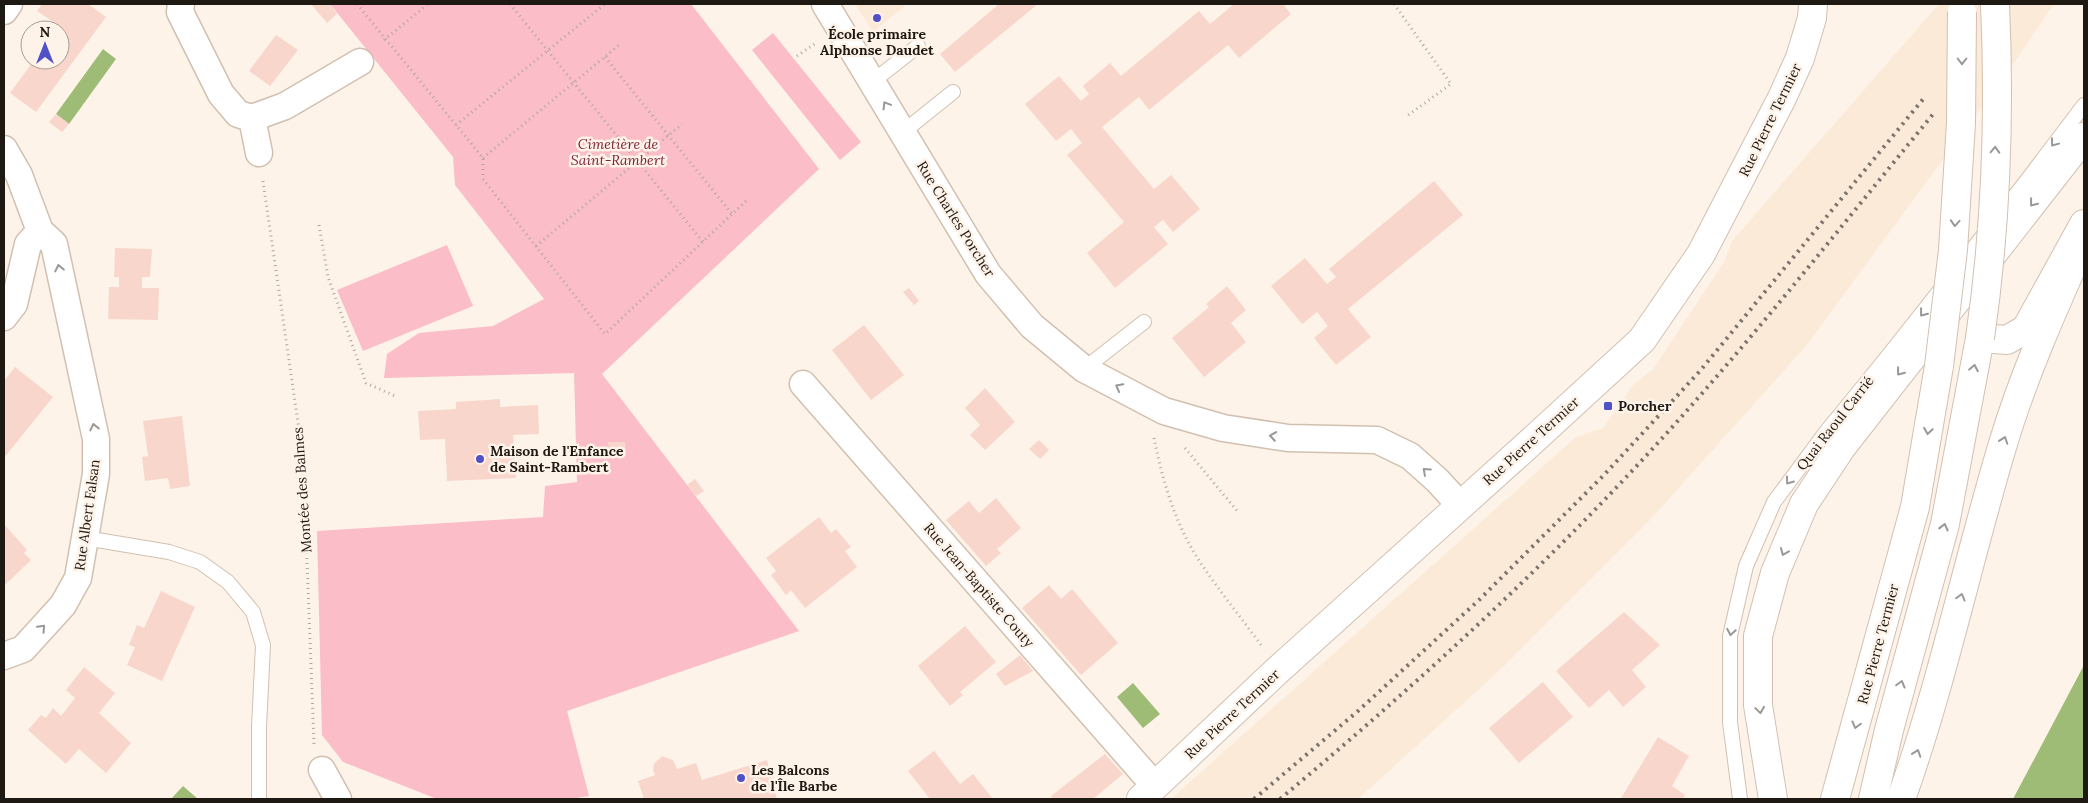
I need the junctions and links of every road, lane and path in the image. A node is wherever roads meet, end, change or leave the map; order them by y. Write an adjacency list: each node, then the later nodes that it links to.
1 (9, 4): 12 (street)
2 (181, 4): 24 (street)
3 (357, 4): 13 (path)
4 (428, 4): 13 (path)
5 (510, 4): 16 (path)
6 (606, 4): 16 (path)
7 (825, 4): 20 (street, Rue Charles Porcher)
8 (1394, 4): 23 (path)
9 (1814, 4): 50 (street, Rue Pierre Termier)
10 (1962, 4): 42 (street, Rue Pierre Termier, one-way to 42, bridge)
11 (1995, 4): 45 (street, one-way to 11, bridge)
12 (4, 11)
13 (385, 39): 18 (path); 26 (path)
14 (619, 45): 17 (path)
15 (918, 46): 20 (lane)
16 (548, 50): 19 (path); 26 (path)
17 (605, 57): 19 (path); 28 (path)
18 (360, 62): 24 (street)
19 (574, 82): 32 (path); 33 (path)
20 (872, 82): 27 (street, Rue Charles Porcher, one-way to 20)
21 (953, 92): 27 (lane)
22 (2084, 104): 61 (lane, Quai Raoul Carrié, one-way to 61)
23 (1408, 116)
24 (252, 118): 31 (street)
25 (682, 124): 28 (path)
26 (456, 125): 32 (path)
27 (903, 132): 46 (street, Rue Charles Porcher)
28 (668, 136): 33 (path); 35 (path)
29 (2084, 137): 58 (street, Quai Raoul Carrié, one-way to 58)
30 (4, 149): 38 (street, Rue Albert Falsan)
31 (259, 153): 56 (path, Montée des Balmes)
32 (483, 158): 41 (path)
33 (638, 161): 40 (path); 41 (path)
34 (746, 201): 35 (path)
35 (732, 214): 40 (path)
36 (2084, 224): 45 (street)
37 (319, 225): 48 (path)
38 (40, 231): 43 (street); 52 (street, Rue Albert Falsan, one-way to 38)
39 (2084, 240): 65 (street, one-way to 39)
40 (703, 242): 41 (path)
41 (536, 246)
42 (1953, 250): 45 (street, Rue Pierre Termier, bridge); 62 (street, Rue Pierre Termier, one-way to 62, bridge)
43 (4, 317)
44 (1144, 322): 46 (lane)
45 (1980, 338): 55 (street, one-way to 45)
46 (1084, 369): 49 (street, Rue Charles Porcher, one-way to 46)
47 (804, 384): 57 (street, Rue Jean-Baptiste Couty)
48 (395, 396)
49 (1164, 411): 50 (street, Rue Charles Porcher, one-way to 49); 51 (path); 54 (path)
50 (1460, 505): 54 (street, Rue Pierre Termier)
51 (1238, 512)
52 (86, 538): 53 (street, Rue Albert Falsan, one-way to 52); 59 (lane)
53 (4, 656)
54 (1279, 669): 57 (street, Rue Pierre Termier)
55 (1889, 730): 63 (street); 64 (street)
56 (322, 770): 60 (street)
57 (1148, 793)
58 (1775, 797)
59 (259, 799)
60 (338, 799)
61 (1740, 799)
62 (1835, 799)
63 (1862, 799)
64 (1873, 799)
65 (1901, 799)

